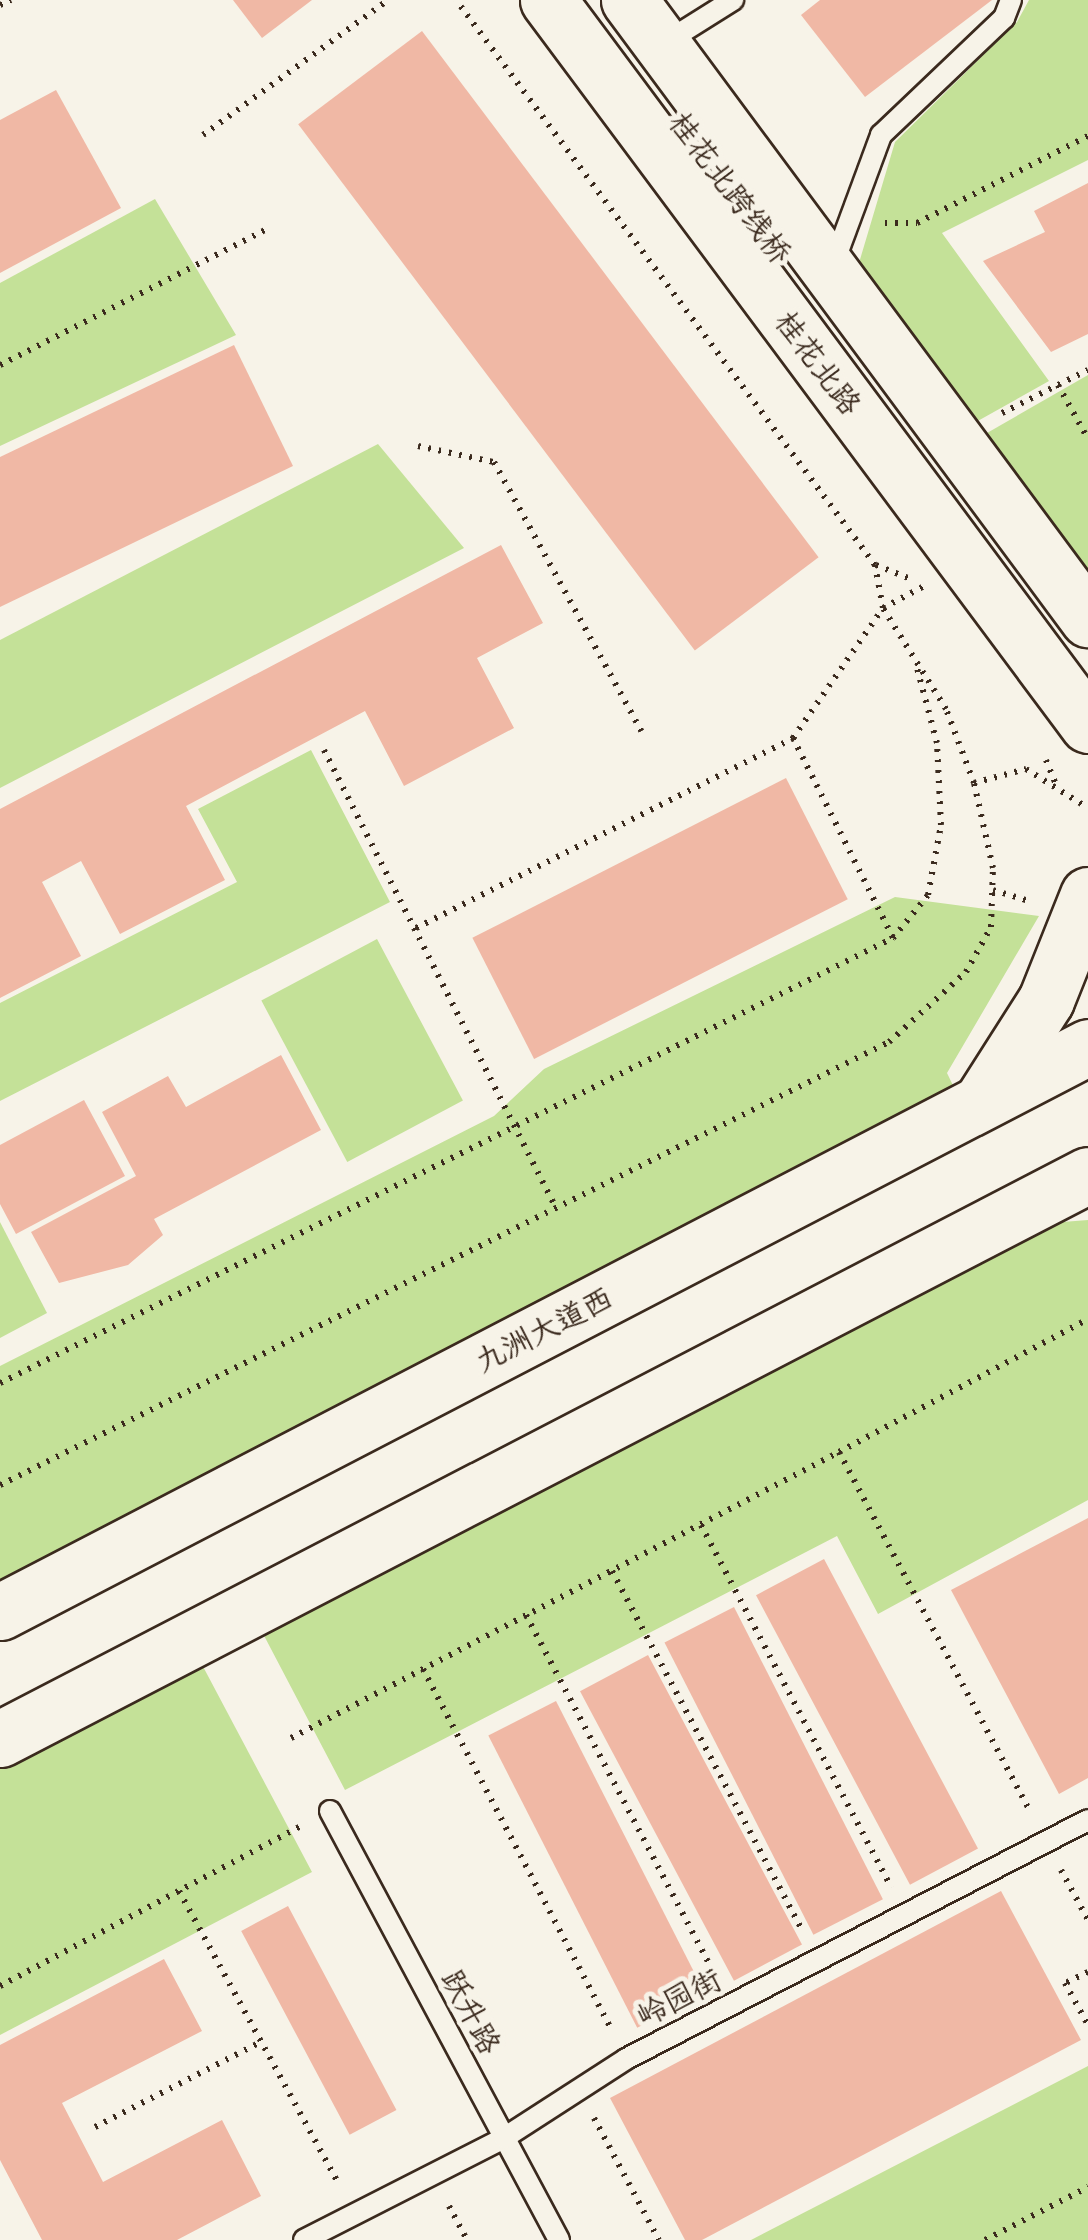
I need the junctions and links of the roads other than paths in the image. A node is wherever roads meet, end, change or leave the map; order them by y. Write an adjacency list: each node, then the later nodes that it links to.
1 (548, 0): 10 (main road, 桂花北路)
2 (589, 0): 9 (main road, 桂花北跨线桥)
3 (629, 0): 6 (main road)
4 (733, 0): 6 (lane)
5 (1011, 0): 7 (lane)
6 (662, 44): 7 (main road)
7 (839, 248): 8 (main road)
8 (1088, 619)
9 (1088, 663)
10 (1066, 741)
11 (1088, 895): 13 (main road)
12 (1088, 1047): 13 (main road, 九洲大道西)
13 (981, 1102): 16 (main road, 九洲大道西)
14 (1088, 1174): 15 (main road)
15 (1062, 1200): 17 (main road)
16 (0, 1612)
17 (0, 1738)
18 (330, 1811): 20 (lane, 跃升路)
19 (1088, 1820): 20 (lane, 岭园街)
20 (504, 2138): 21 (lane, 岭园街); 22 (lane, 跃升路)
21 (304, 2240)
22 (559, 2240)

